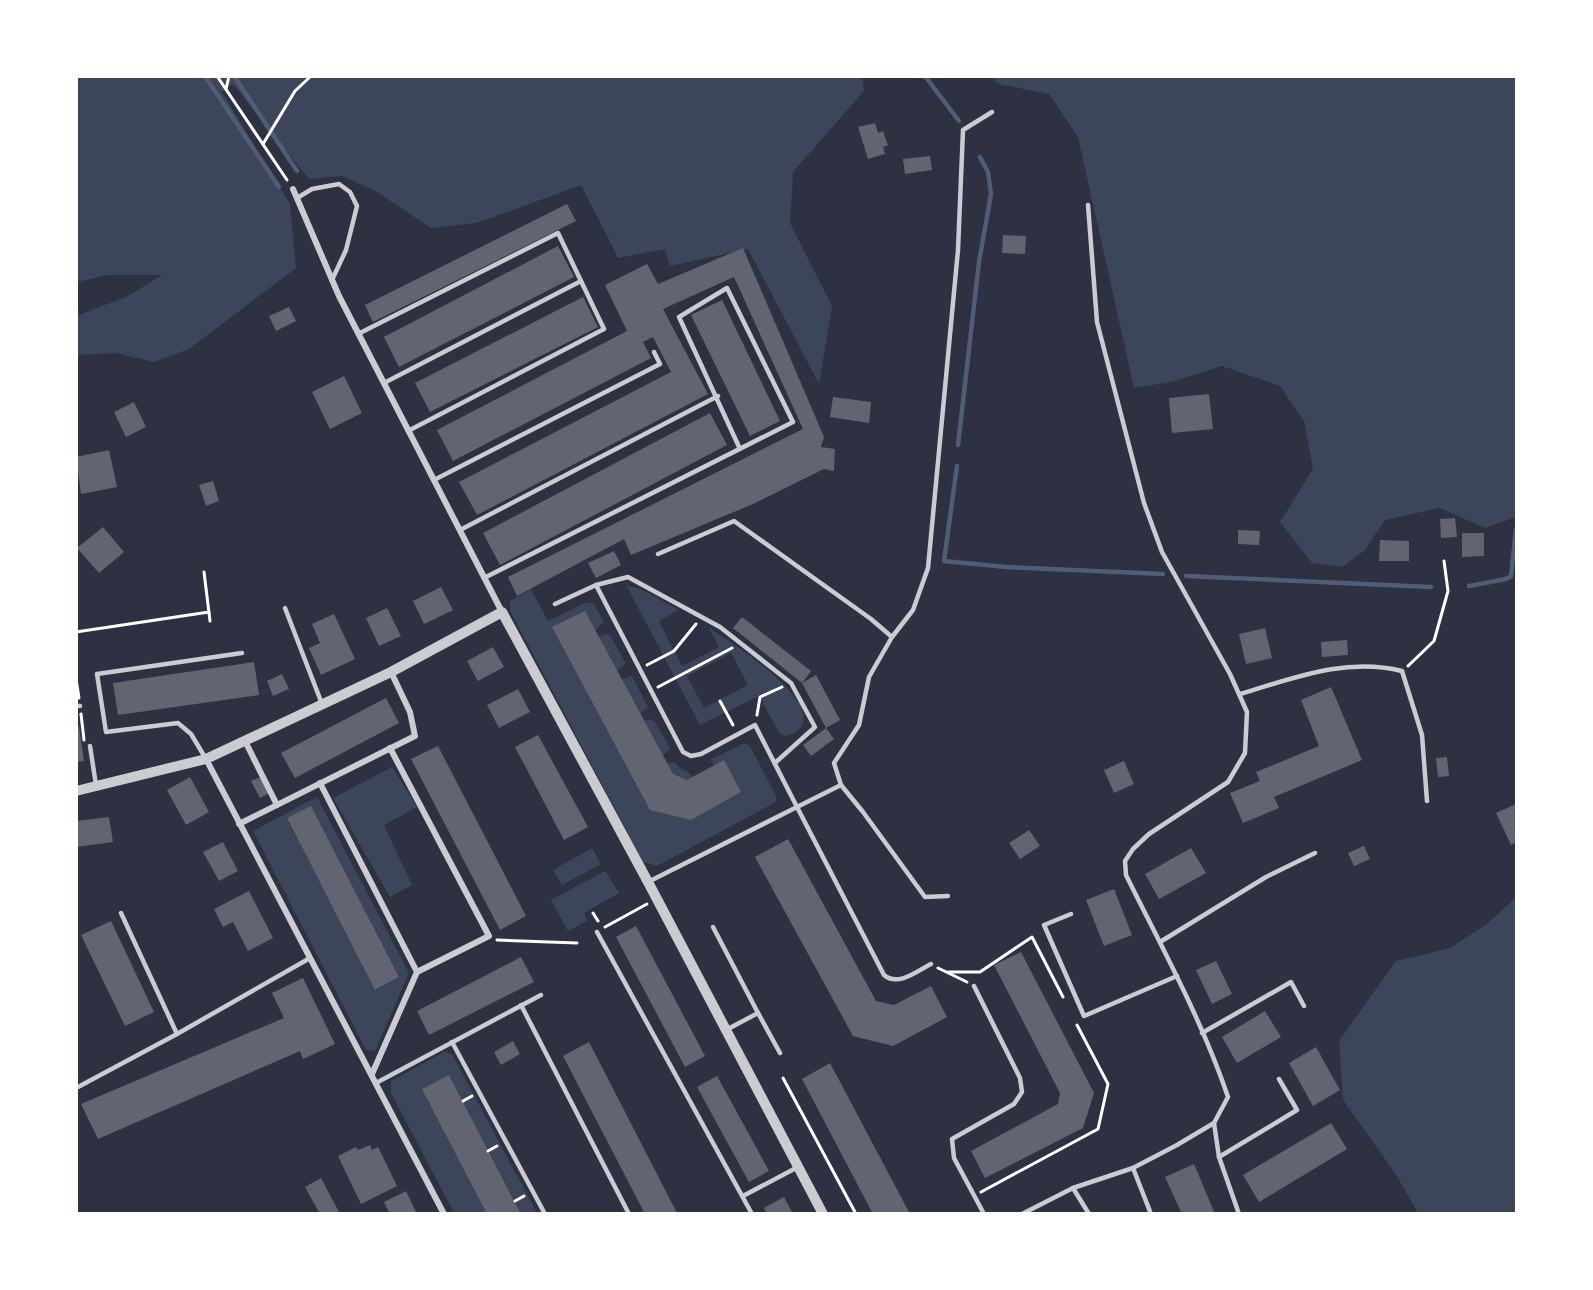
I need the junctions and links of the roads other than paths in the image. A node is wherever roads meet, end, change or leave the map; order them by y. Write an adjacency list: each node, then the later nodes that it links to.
1 (992, 112): 21 (lane)
2 (293, 189): 3 (street)
3 (297, 198): 5 (street); 5 (lane)
4 (1088, 205): 24 (lane)
5 (332, 280): 7 (street)
6 (581, 281): 7 (lane); 9 (lane); 11 (lane)
7 (358, 334): 9 (street)
8 (654, 352): 13 (lane)
9 (384, 383): 11 (street)
10 (718, 396): 12 (lane); 12 (lane); 14 (lane)
11 (408, 430): 13 (street)
12 (740, 449): 16 (lane)
13 (434, 480): 14 (street)
14 (460, 530): 16 (street)
15 (658, 555): 21 (lane)
16 (484, 578): 20 (street)
17 (596, 585): 18 (lane); 30 (lane); 30 (lane)
18 (555, 604)
19 (285, 608): 25 (lane)
20 (502, 612): 23 (street); 40 (street)
21 (892, 637): 32 (lane)
22 (242, 653): 29 (lane)
23 (391, 672): 25 (street); 28 (street)
24 (1240, 694): 35 (lane); 46 (lane)
25 (322, 705): 26 (street)
26 (245, 741): 29 (street); 36 (street)
27 (87, 747): 33 (lane)
28 (390, 748): 31 (street); 49 (street)
29 (206, 759): 33 (street); 38 (street)
30 (775, 763): 37 (lane)
31 (320, 783): 36 (street); 49 (street)
32 (841, 785): 37 (lane); 41 (lane)
33 (96, 787): 34 (street)
34 (76, 791)
35 (1427, 801)
36 (277, 805): 38 (street)
37 (797, 807): 40 (lane); 48 (lane)
38 (238, 824): 47 (street)
39 (1315, 853): 46 (lane)
40 (648, 882): 56 (street)
41 (948, 896)
42 (121, 913): 58 (lane)
43 (1071, 914): 50 (lane)
44 (713, 927): 55 (lane)
45 (597, 932): 70 (lane)
46 (1160, 942): 50 (lane)
47 (310, 958): 58 (lane); 61 (street)
48 (931, 964)
49 (417, 972): 61 (street)
50 (1177, 976): 57 (lane)
51 (974, 986): 76 (lane)
52 (540, 994): 53 (lane)
53 (521, 1005): 59 (lane); 73 (lane)
54 (1304, 1006): 57 (lane)
55 (758, 1013): 56 (lane); 60 (lane)
56 (726, 1030): 67 (street)
57 (1202, 1033): 65 (lane)
58 (177, 1034): 64 (lane)
59 (452, 1042): 63 (lane); 72 (lane)
60 (780, 1053)
61 (372, 1074): 63 (street)
62 (1279, 1079): 66 (lane)
63 (376, 1083): 71 (street)
64 (78, 1087)
65 (1215, 1123): 66 (lane); 68 (lane)
66 (1219, 1157): 80 (lane)
67 (798, 1167): 70 (lane); 75 (street)
68 (1133, 1168): 69 (lane); 79 (lane)
69 (1073, 1188): 77 (lane); 78 (lane)
70 (743, 1196): 74 (lane)
71 (444, 1214)
72 (545, 1214)
73 (628, 1214)
74 (752, 1214)
75 (823, 1214)
76 (984, 1214)
77 (1022, 1214)
78 (1089, 1214)
79 (1151, 1214)
80 (1239, 1214)

